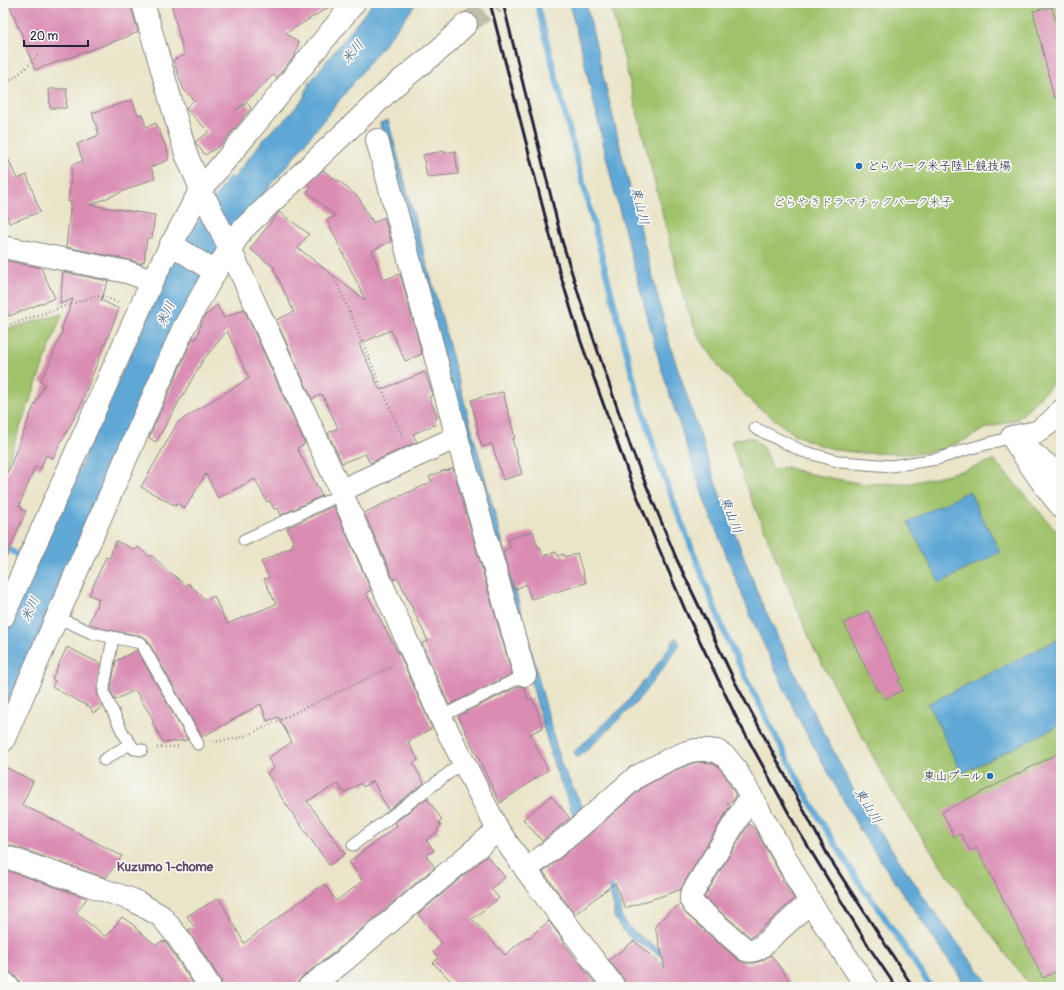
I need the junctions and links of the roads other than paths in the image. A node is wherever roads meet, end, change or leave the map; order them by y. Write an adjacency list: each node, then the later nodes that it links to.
1 (143, 3): 5 (street)
2 (354, 3): 5 (street)
3 (466, 24): 8 (street)
4 (377, 140): 13 (street)
5 (204, 195): 6 (street); 8 (street)
6 (174, 246): 9 (street); 10 (street)
7 (3, 247): 10 (street)
8 (229, 247): 9 (street); 16 (street)
9 (212, 270): 20 (street)
10 (152, 281): 19 (street)
11 (1061, 411): 14 (street)
12 (754, 428): 14 (lane)
13 (457, 437): 16 (street); 22 (street)
14 (1012, 437): 15 (street); 17 (street)
15 (1061, 476)
16 (341, 492): 18 (lane); 23 (street)
17 (1061, 506)
18 (244, 540)
19 (3, 617)
20 (57, 617): 21 (lane); 24 (street)
21 (114, 638): 25 (lane); 26 (lane)
22 (525, 676): 23 (lane)
23 (440, 716): 29 (street)
24 (3, 741)
25 (131, 744): 27 (lane); 28 (lane)
26 (198, 744)
27 (142, 750)
28 (104, 760)
29 (463, 761): 31 (street); 32 (lane)
30 (751, 796): 34 (street); 35 (street); 35 (street)
31 (498, 830): 34 (street); 37 (street)
32 (353, 845)
33 (3, 856): 39 (street)
34 (526, 870): 40 (street)
35 (810, 902): 41 (street)
36 (3, 982): 38 (street)
37 (316, 985)
38 (8, 987)
39 (210, 987)
40 (614, 987)
41 (867, 987)

